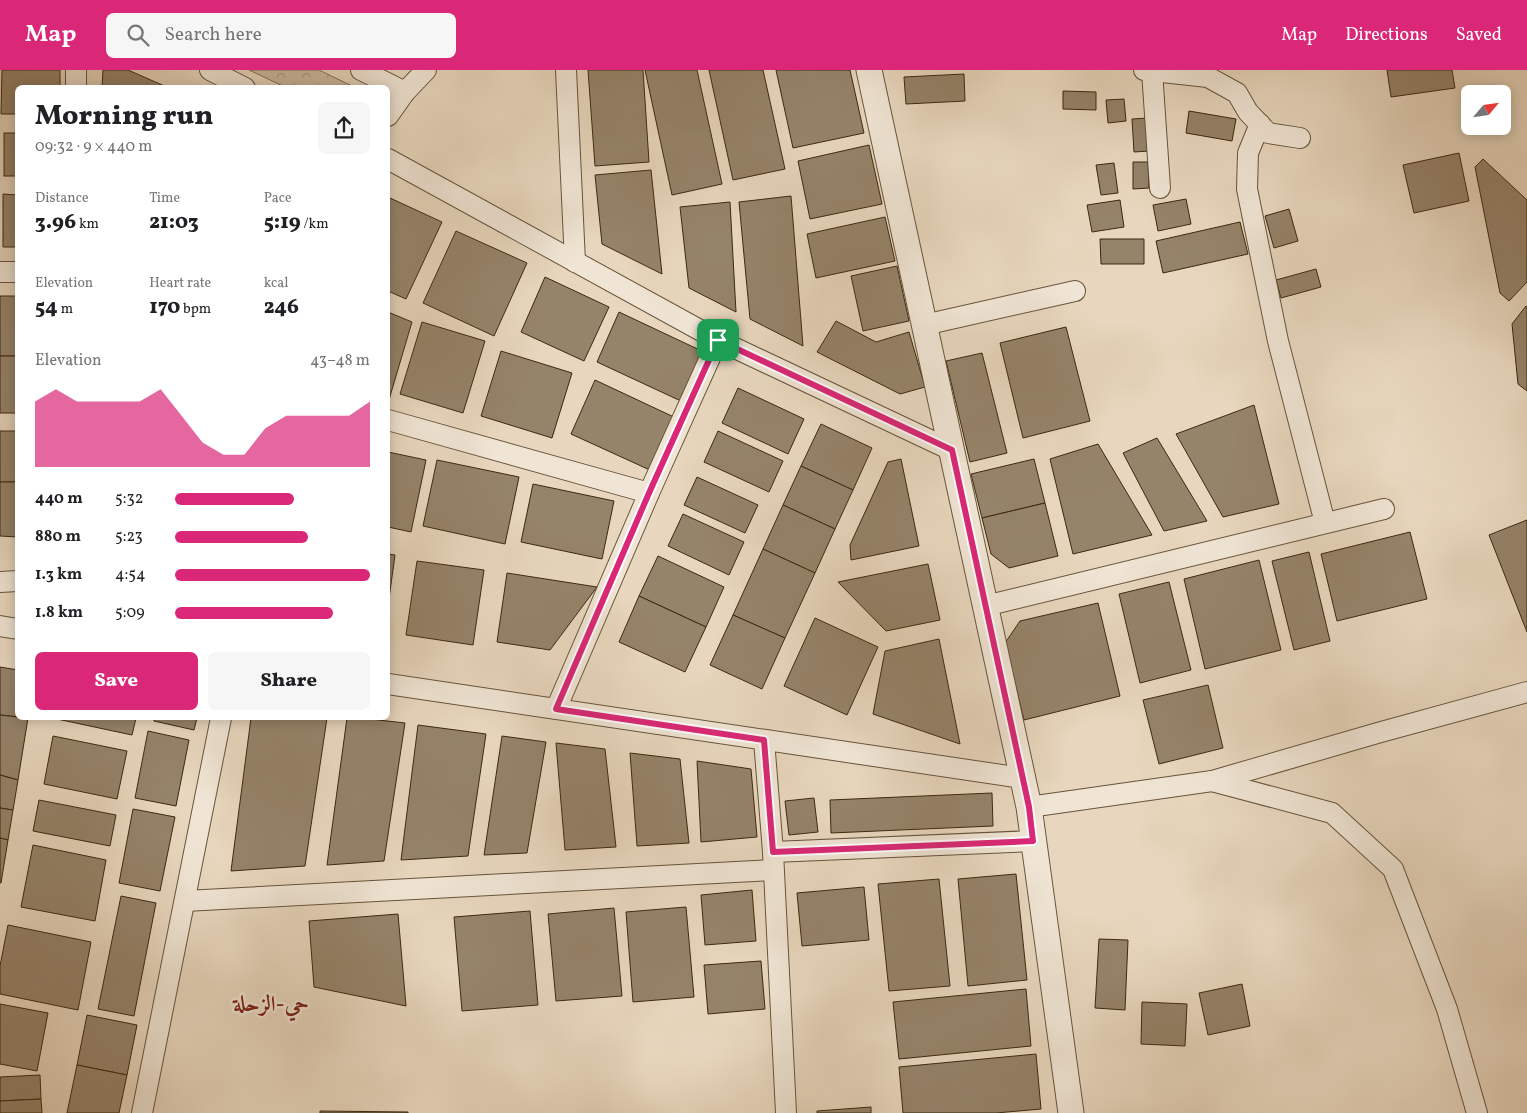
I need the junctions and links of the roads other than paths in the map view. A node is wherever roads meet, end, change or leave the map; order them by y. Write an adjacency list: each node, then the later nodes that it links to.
1 (76, 70): 8 (street)
2 (210, 70): 9 (street)
3 (361, 70): 10 (street)
4 (426, 70): 10 (street)
5 (566, 70): 16 (street)
6 (869, 70): 20 (street)
7 (1148, 70): 12 (street); 15 (street)
8 (76, 85)
9 (239, 85)
10 (405, 92): 11 (street)
11 (390, 113)
12 (1260, 124): 13 (street); 26 (street)
13 (1300, 138)
14 (390, 160): 16 (street)
15 (1160, 188)
16 (575, 262): 21 (street)
17 (0, 272): 18 (street)
18 (15, 272)
19 (1076, 291): 20 (street)
20 (924, 325): 23 (street)
21 (718, 340): 23 (street); 24 (street)
22 (390, 421): 24 (street)
23 (952, 450): 29 (street)
24 (649, 493): 34 (street)
25 (1384, 509): 26 (street)
26 (1324, 523): 29 (street)
27 (0, 582): 28 (street)
28 (15, 582)
29 (985, 606): 37 (street)
30 (0, 626): 31 (street)
31 (15, 628)
32 (390, 684): 34 (street)
33 (1527, 692): 38 (street)
34 (556, 709): 36 (street)
35 (221, 720): 42 (street)
36 (764, 740): 37 (street); 41 (street)
37 (1022, 778): 39 (street)
38 (1212, 781): 39 (street); 43 (street)
39 (1029, 807): 40 (street)
40 (1033, 841): 41 (street); 46 (street)
41 (773, 861): 42 (street); 45 (street)
42 (185, 901): 44 (street)
43 (1478, 1112)
44 (142, 1113)
45 (786, 1113)
46 (1071, 1113)

